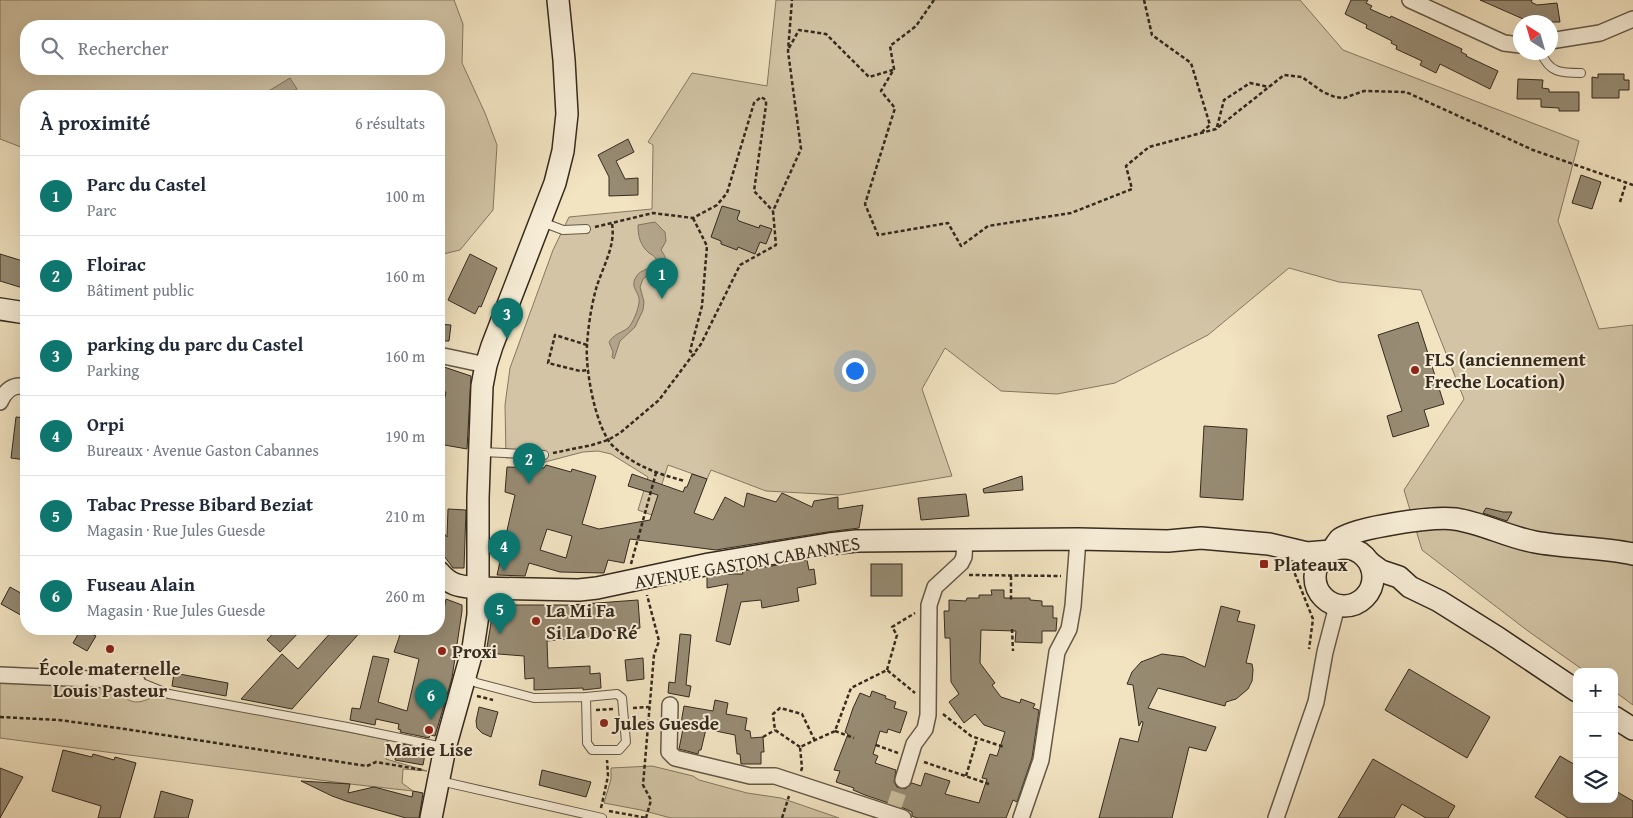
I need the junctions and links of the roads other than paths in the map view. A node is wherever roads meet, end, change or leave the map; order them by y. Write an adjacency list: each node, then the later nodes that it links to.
1 (558, 0): 8 (main road)
2 (1410, 0): 5 (street)
3 (1633, 20): 4 (street)
4 (1558, 40)
5 (1513, 44)
6 (1545, 60): 7 (lane)
7 (1581, 73)
8 (540, 221): 9 (lane); 13 (main road)
9 (586, 229)
10 (0, 310): 11 (main road)
11 (20, 312)
12 (445, 355): 13 (street)
13 (486, 365): 16 (main road)
14 (20, 386): 15 (street)
15 (0, 402)
16 (480, 452): 17 (lane); 27 (main road)
17 (544, 455)
18 (1078, 539): 19 (main road, AVENUE GASTON CABANNES); 20 (main road, AVENUE GASTON CABANNES); 44 (street)
19 (965, 540): 27 (main road, AVENUE GASTON CABANNES); 40 (street)
20 (1168, 540): 22 (main road, AVENUE GASTON CABANNES); 25 (main road, AVENUE GASTON CABANNES)
21 (1363, 547): 22 (main road); 23 (main road); 26 (main road); 28 (main road)
22 (1331, 551): 25 (main road)
23 (1633, 554)
24 (445, 578): 27 (main road, AVENUE GASTON CABANNES)
25 (1315, 581): 29 (main road)
26 (1410, 587): 28 (main road); 33 (main road)
27 (477, 588): 31 (main road)
28 (1368, 594): 29 (main road)
29 (1337, 606): 45 (street)
30 (0, 675): 32 (street)
31 (466, 677): 34 (lane); 38 (main road)
32 (137, 681): 38 (lane)
33 (1573, 689)
34 (586, 697): 34 (lane)
35 (670, 705): 41 (street)
36 (1618, 720): 37 (main road)
37 (1633, 729)
38 (445, 748): 39 (main road)
39 (432, 776): 42 (main road); 43 (lane)
40 (902, 780)
41 (896, 813)
42 (431, 818)
43 (601, 818)
44 (1022, 818)
45 (1276, 818)

